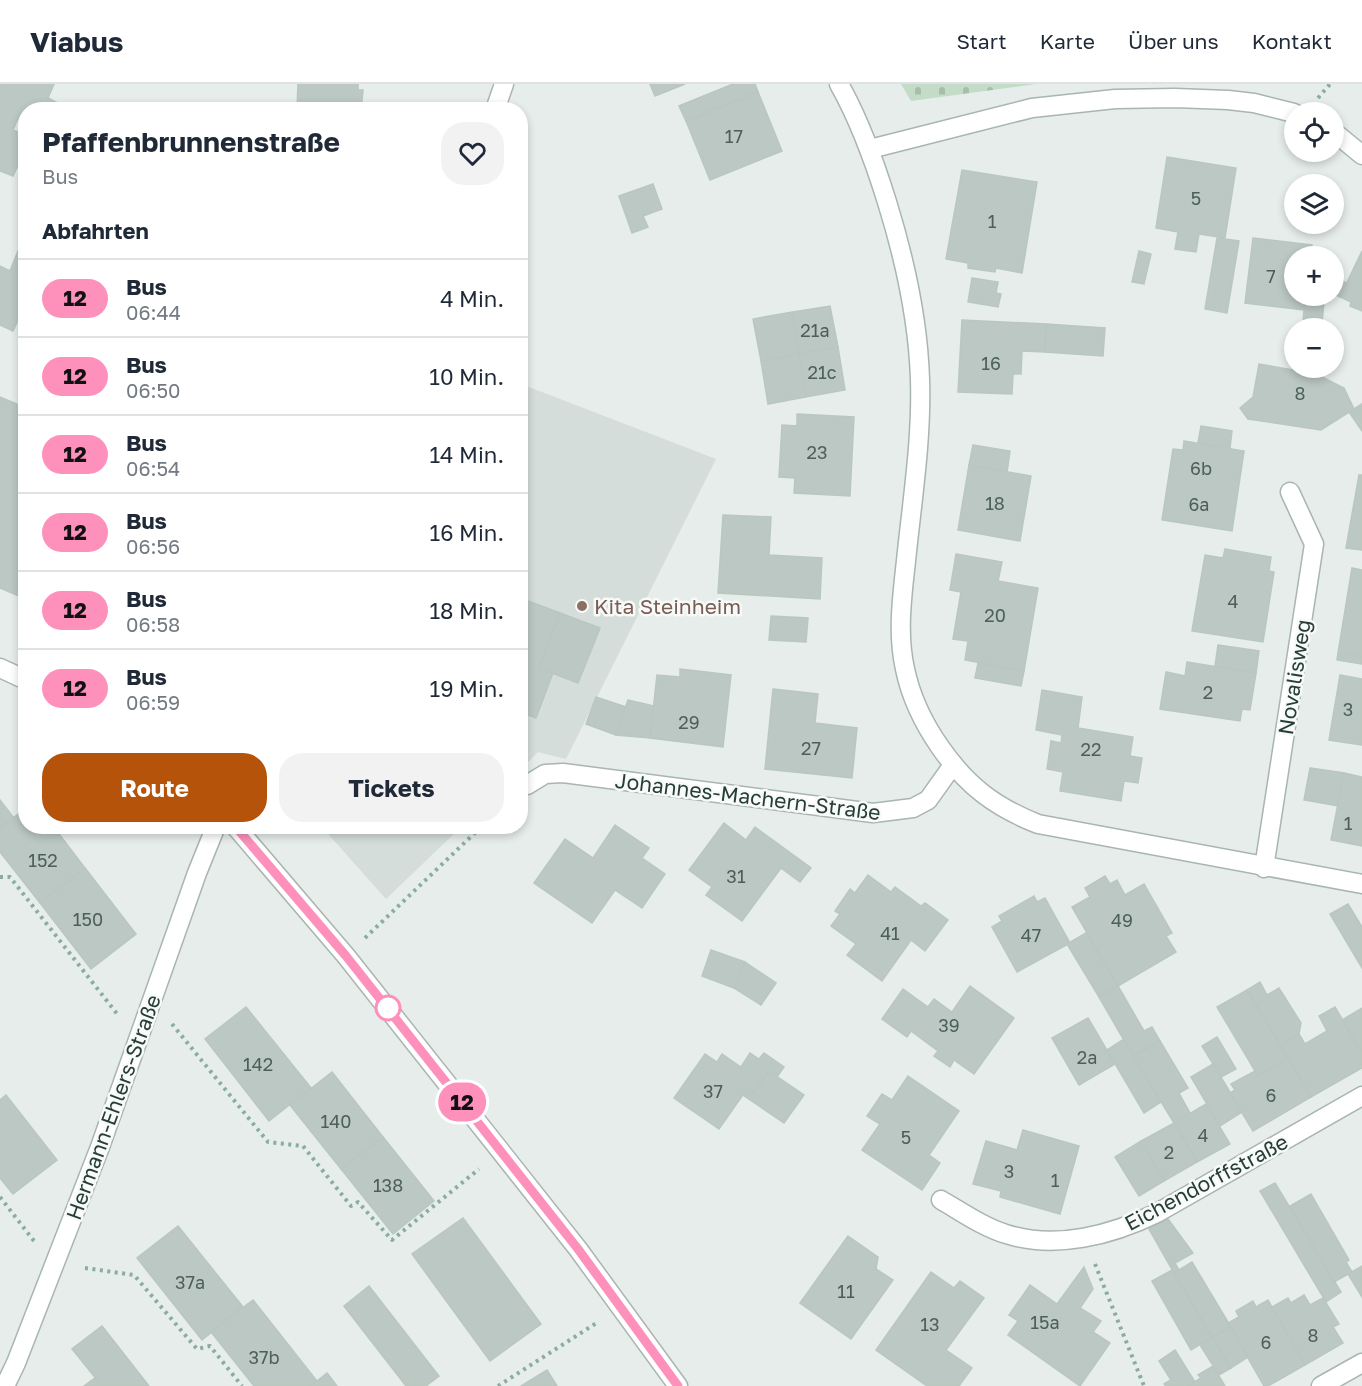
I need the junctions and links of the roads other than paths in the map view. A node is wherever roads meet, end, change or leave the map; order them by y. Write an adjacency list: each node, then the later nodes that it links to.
1 (504, 84): 3 (street)
2 (839, 84): 6 (street)
3 (498, 102)
4 (1284, 110): 6 (street)
5 (1344, 140): 7 (street)
6 (870, 148): 11 (street)
7 (1362, 155)
8 (1290, 492): 15 (street, Novalisweg)
9 (0, 668): 10 (street)
10 (18, 676)
11 (953, 765): 12 (street, Johannes-Machern-Straße); 15 (street)
12 (528, 784)
13 (213, 834): 20 (street, Hermann-Ehlers-Straße)
14 (242, 834): 21 (street)
15 (1264, 868): 16 (street)
16 (1362, 884)
17 (1362, 1096): 18 (street, Eichendorffstraße)
18 (941, 1200)
19 (1362, 1363): 22 (street)
20 (5, 1386)
21 (678, 1386)
22 (1321, 1386)

